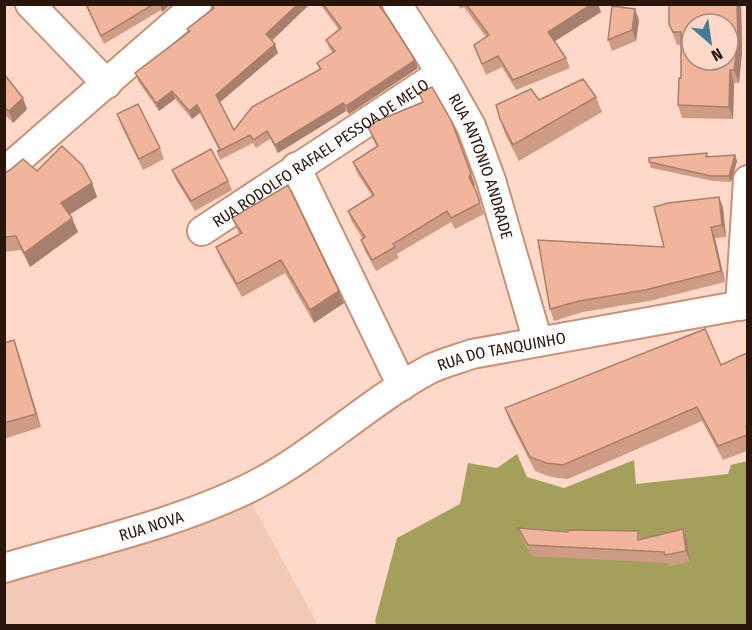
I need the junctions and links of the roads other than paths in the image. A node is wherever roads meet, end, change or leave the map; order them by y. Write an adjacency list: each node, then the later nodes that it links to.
1 (30, 4): 5 (street)
2 (197, 4): 5 (street)
3 (397, 4): 4 (street, RUA ANTONIO ANDRADE)
4 (441, 73): 6 (street, RUA RODOLFO RAFAEL PESSOA DE MELO); 11 (street, RUA ANTONIO ANDRADE)
5 (107, 84): 7 (street)
6 (296, 167): 9 (street, RUA RODOLFO RAFAEL PESSOA DE MELO); 12 (street)
7 (4, 172)
8 (747, 180): 10 (street)
9 (202, 231)
10 (744, 305): 11 (street, RUA DO TANQUINHO)
11 (538, 342): 12 (street, RUA DO TANQUINHO)
12 (402, 386): 13 (street, RUA DO TANQUINHO)
13 (290, 465): 14 (street, RUA NOVA)
14 (4, 568)

